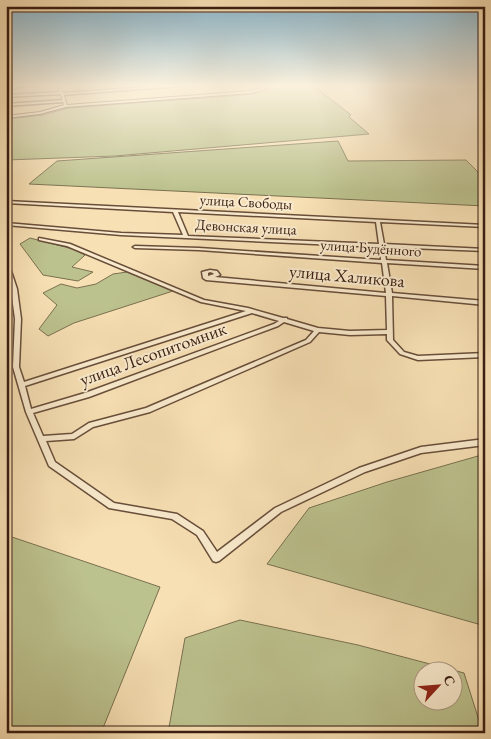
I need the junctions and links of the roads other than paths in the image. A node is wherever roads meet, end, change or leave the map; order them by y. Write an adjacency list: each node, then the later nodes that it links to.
1 (6, 202): 2 (street, улица Свободы)
2 (175, 211): 3 (street, улица Свободы); 6 (street)
3 (378, 221): 5 (street, улица Свободы); 8 (street)
4 (6, 224): 6 (street, Девонская улица)
5 (485, 226)
6 (186, 236): 8 (street, Девонская улица)
7 (41, 239): 17 (street)
8 (383, 245): 10 (street, Девонская улица); 12 (street)
9 (136, 247): 12 (street, улица Будённого)
10 (485, 250)
11 (6, 262): 22 (street)
12 (385, 262): 13 (street, улица Будённого); 15 (street)
13 (485, 268)
14 (206, 278): 15 (street, улица Халикова)
15 (389, 293): 16 (street, улица Халикова); 20 (street)
16 (485, 303)
17 (252, 311): 18 (street); 22 (street)
18 (285, 320): 19 (street); 23 (street, улица Лесопитомник)
19 (318, 330): 20 (street); 24 (street)
20 (390, 332): 21 (street)
21 (485, 355)
22 (22, 385): 23 (street)
23 (29, 412): 24 (street)
24 (42, 439): 25 (street)
25 (485, 442)

